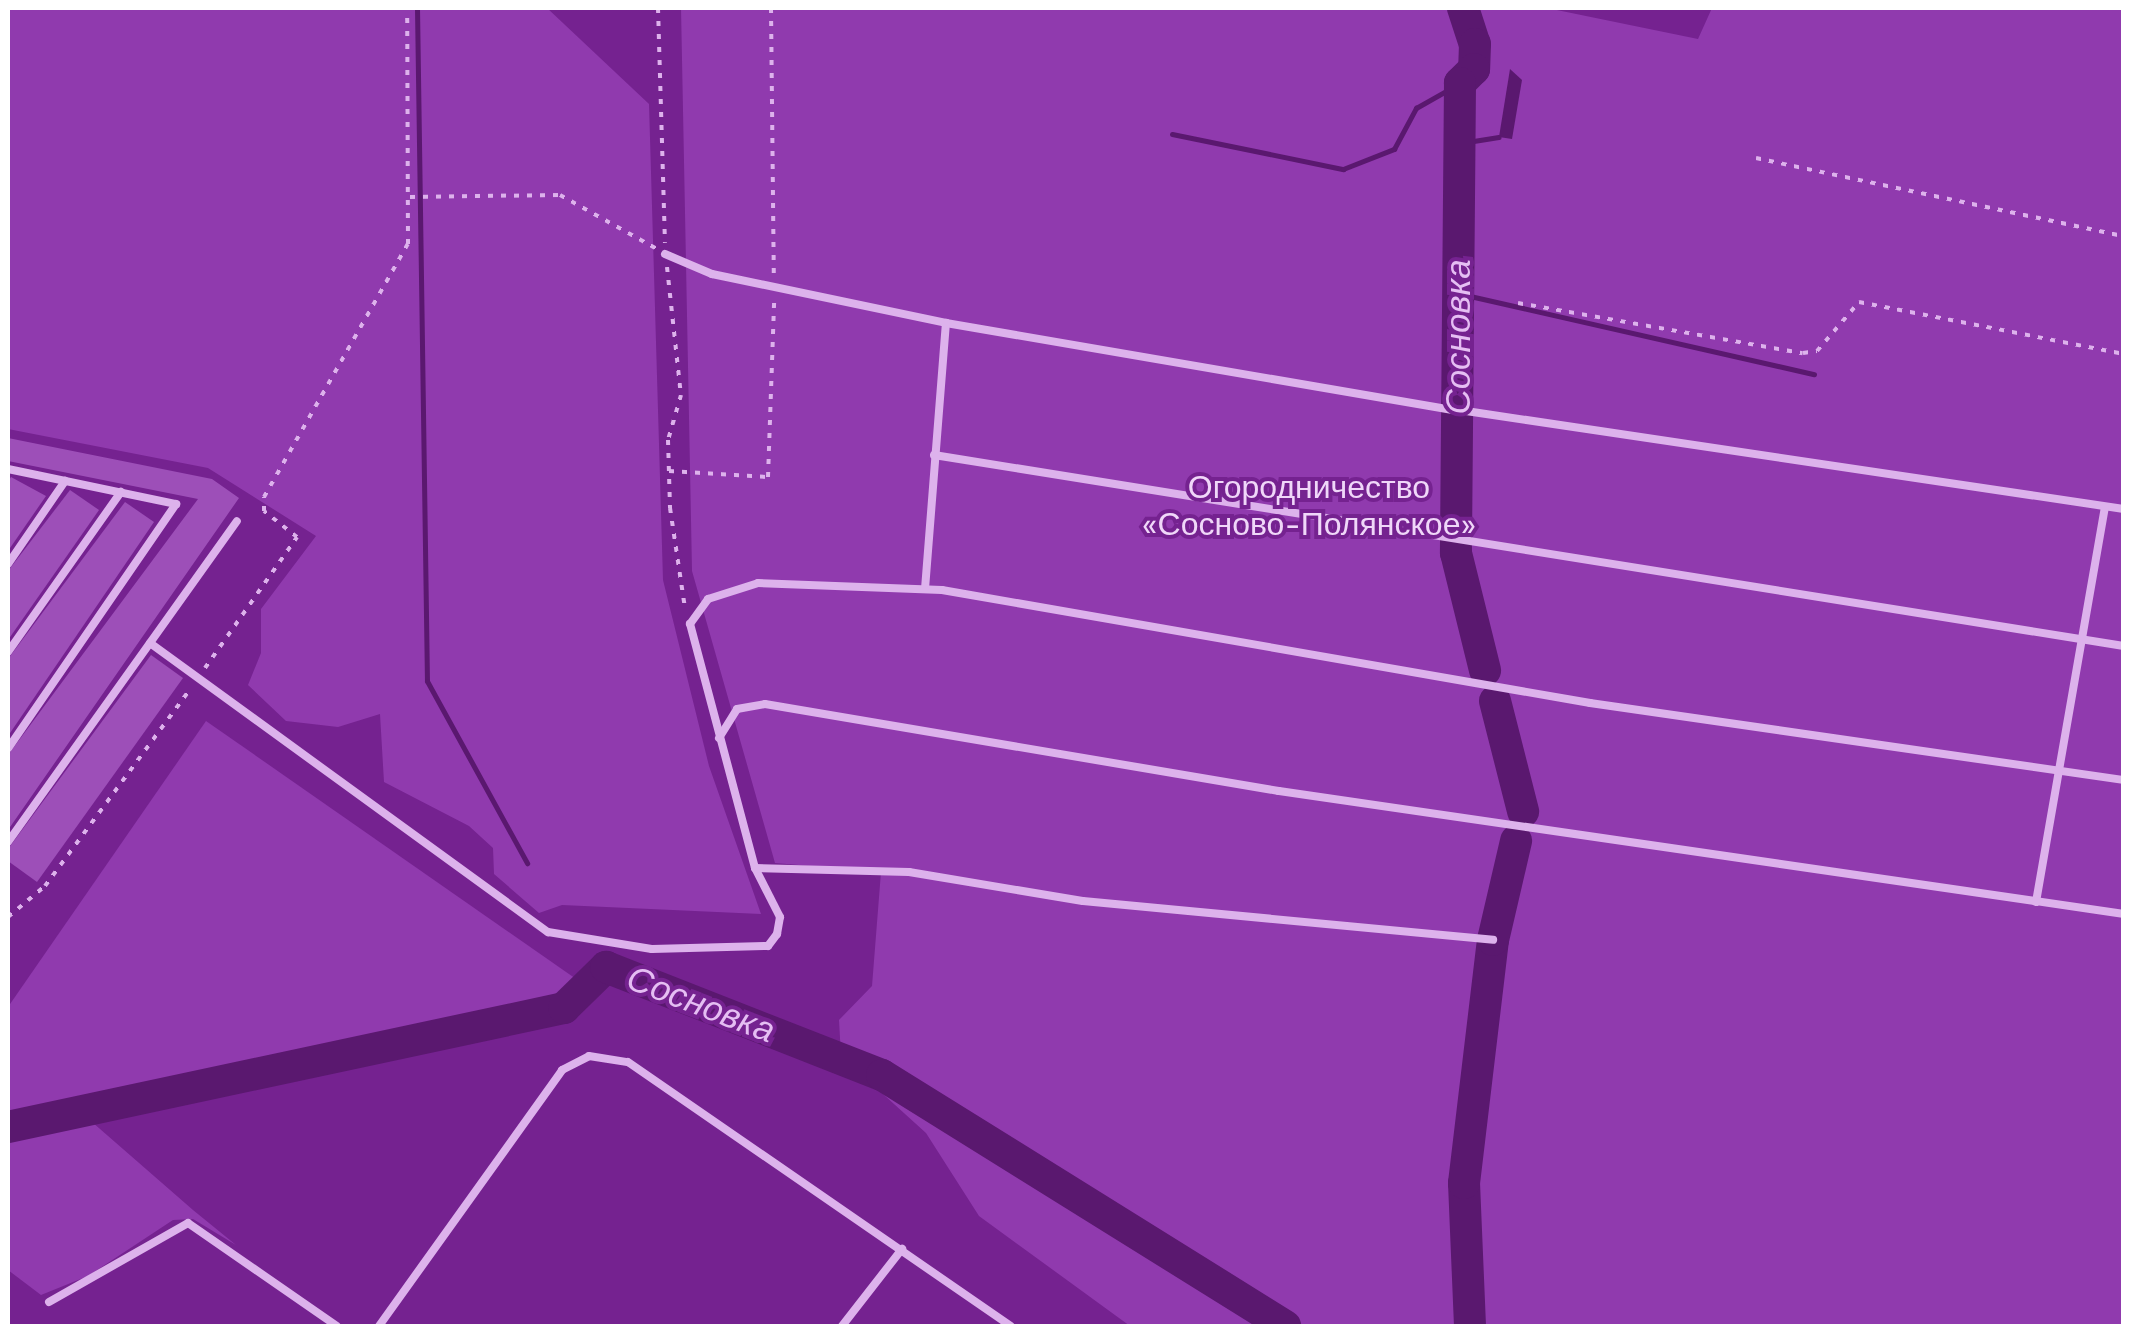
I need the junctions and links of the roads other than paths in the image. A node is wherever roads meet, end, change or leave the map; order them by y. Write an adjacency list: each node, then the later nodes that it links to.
1 (665, 254): 2 (lane)
2 (946, 324): 3 (lane); 5 (lane)
3 (1453, 410)
4 (1466, 412): 9 (lane)
5 (934, 455): 13 (lane); 14 (lane)
6 (8, 470): 7 (lane)
7 (65, 481): 8 (lane); 12 (lane)
8 (121, 492): 17 (lane); 19 (lane)
9 (2104, 507): 10 (lane); 14 (lane)
10 (2124, 509)
11 (237, 521): 15 (lane)
12 (8, 564)
13 (925, 589): 18 (lane); 20 (lane)
14 (2084, 640): 16 (lane); 20 (lane)
15 (150, 643): 22 (lane); 23 (lane)
16 (2124, 646)
17 (8, 652)
18 (720, 738): 23 (lane); 24 (lane)
19 (8, 748)
20 (2064, 771): 21 (lane); 24 (lane)
21 (2124, 780)
22 (8, 842)
23 (755, 868): 26 (lane)
24 (2036, 902): 25 (lane)
25 (2124, 914)
26 (1493, 940)
27 (902, 1249): 30 (lane); 31 (lane); 32 (lane)
28 (49, 1302): 29 (lane)
29 (337, 1326)
30 (379, 1326)
31 (842, 1326)
32 (1011, 1326)

